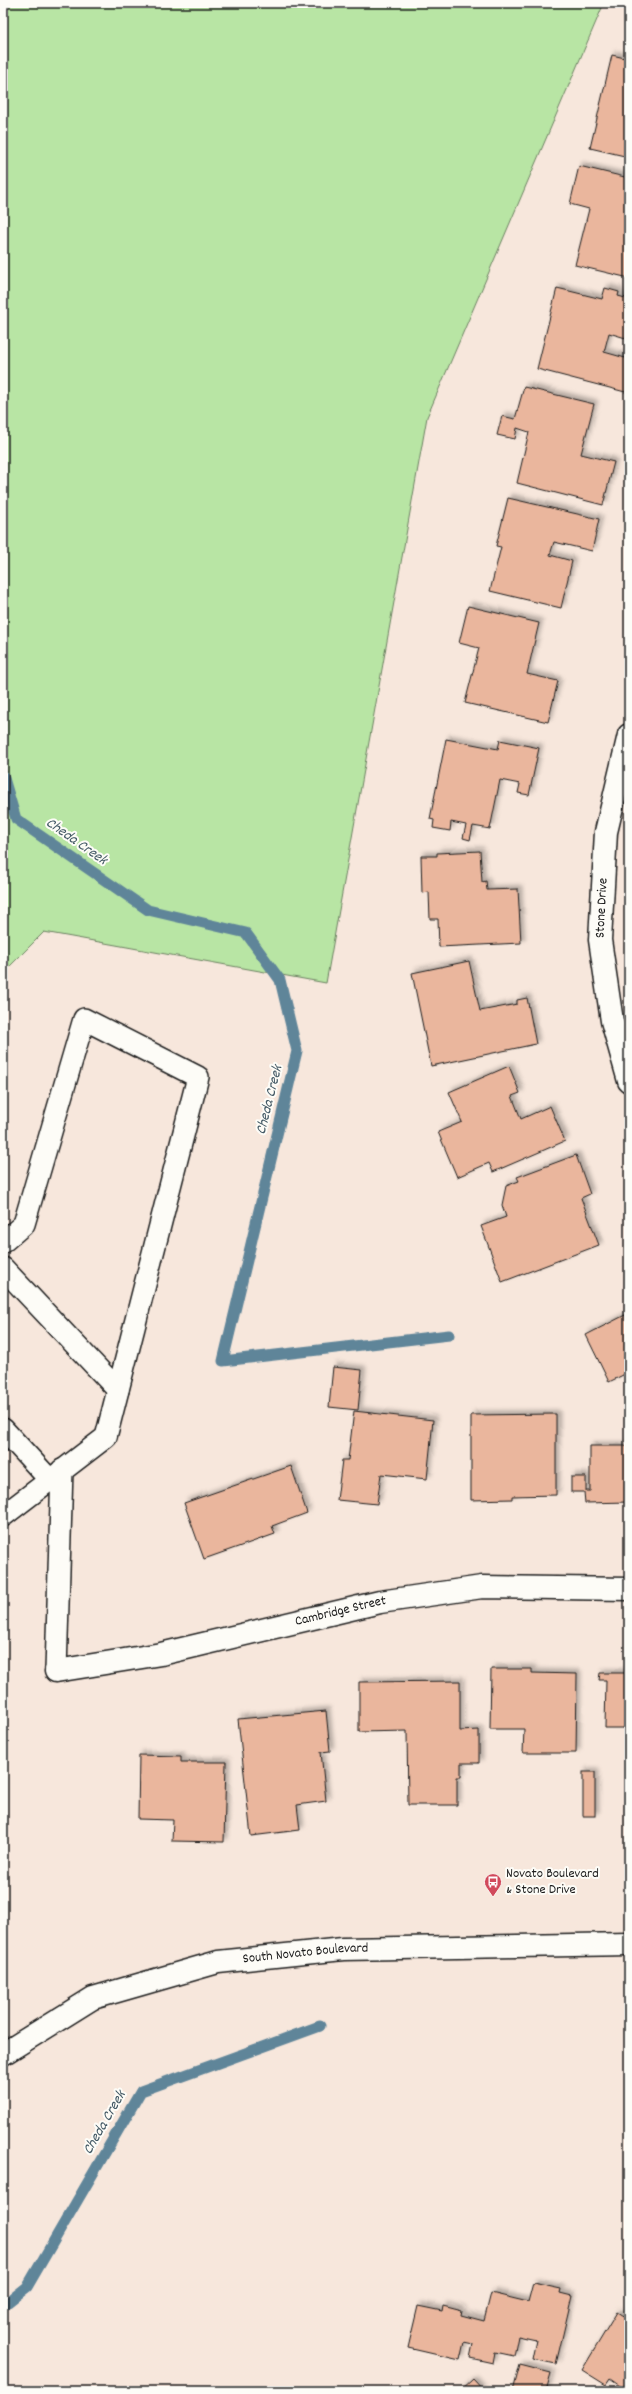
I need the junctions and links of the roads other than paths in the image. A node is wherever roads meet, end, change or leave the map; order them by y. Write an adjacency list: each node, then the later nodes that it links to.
1 (629, 735): 2 (street, Stone Drive)
2 (620, 1020): 3 (street, Stone Drive)
3 (629, 1081)
4 (3, 1242): 6 (lane)
5 (3, 1268): 6 (lane)
6 (118, 1390): 8 (lane)
7 (3, 1429): 8 (lane)
8 (56, 1475): 9 (lane); 11 (lane)
9 (3, 1516)
10 (629, 1589): 11 (street, Cambridge Street)
11 (56, 1671)
12 (629, 1944): 13 (street, South Novato Boulevard)
13 (3, 2054)

